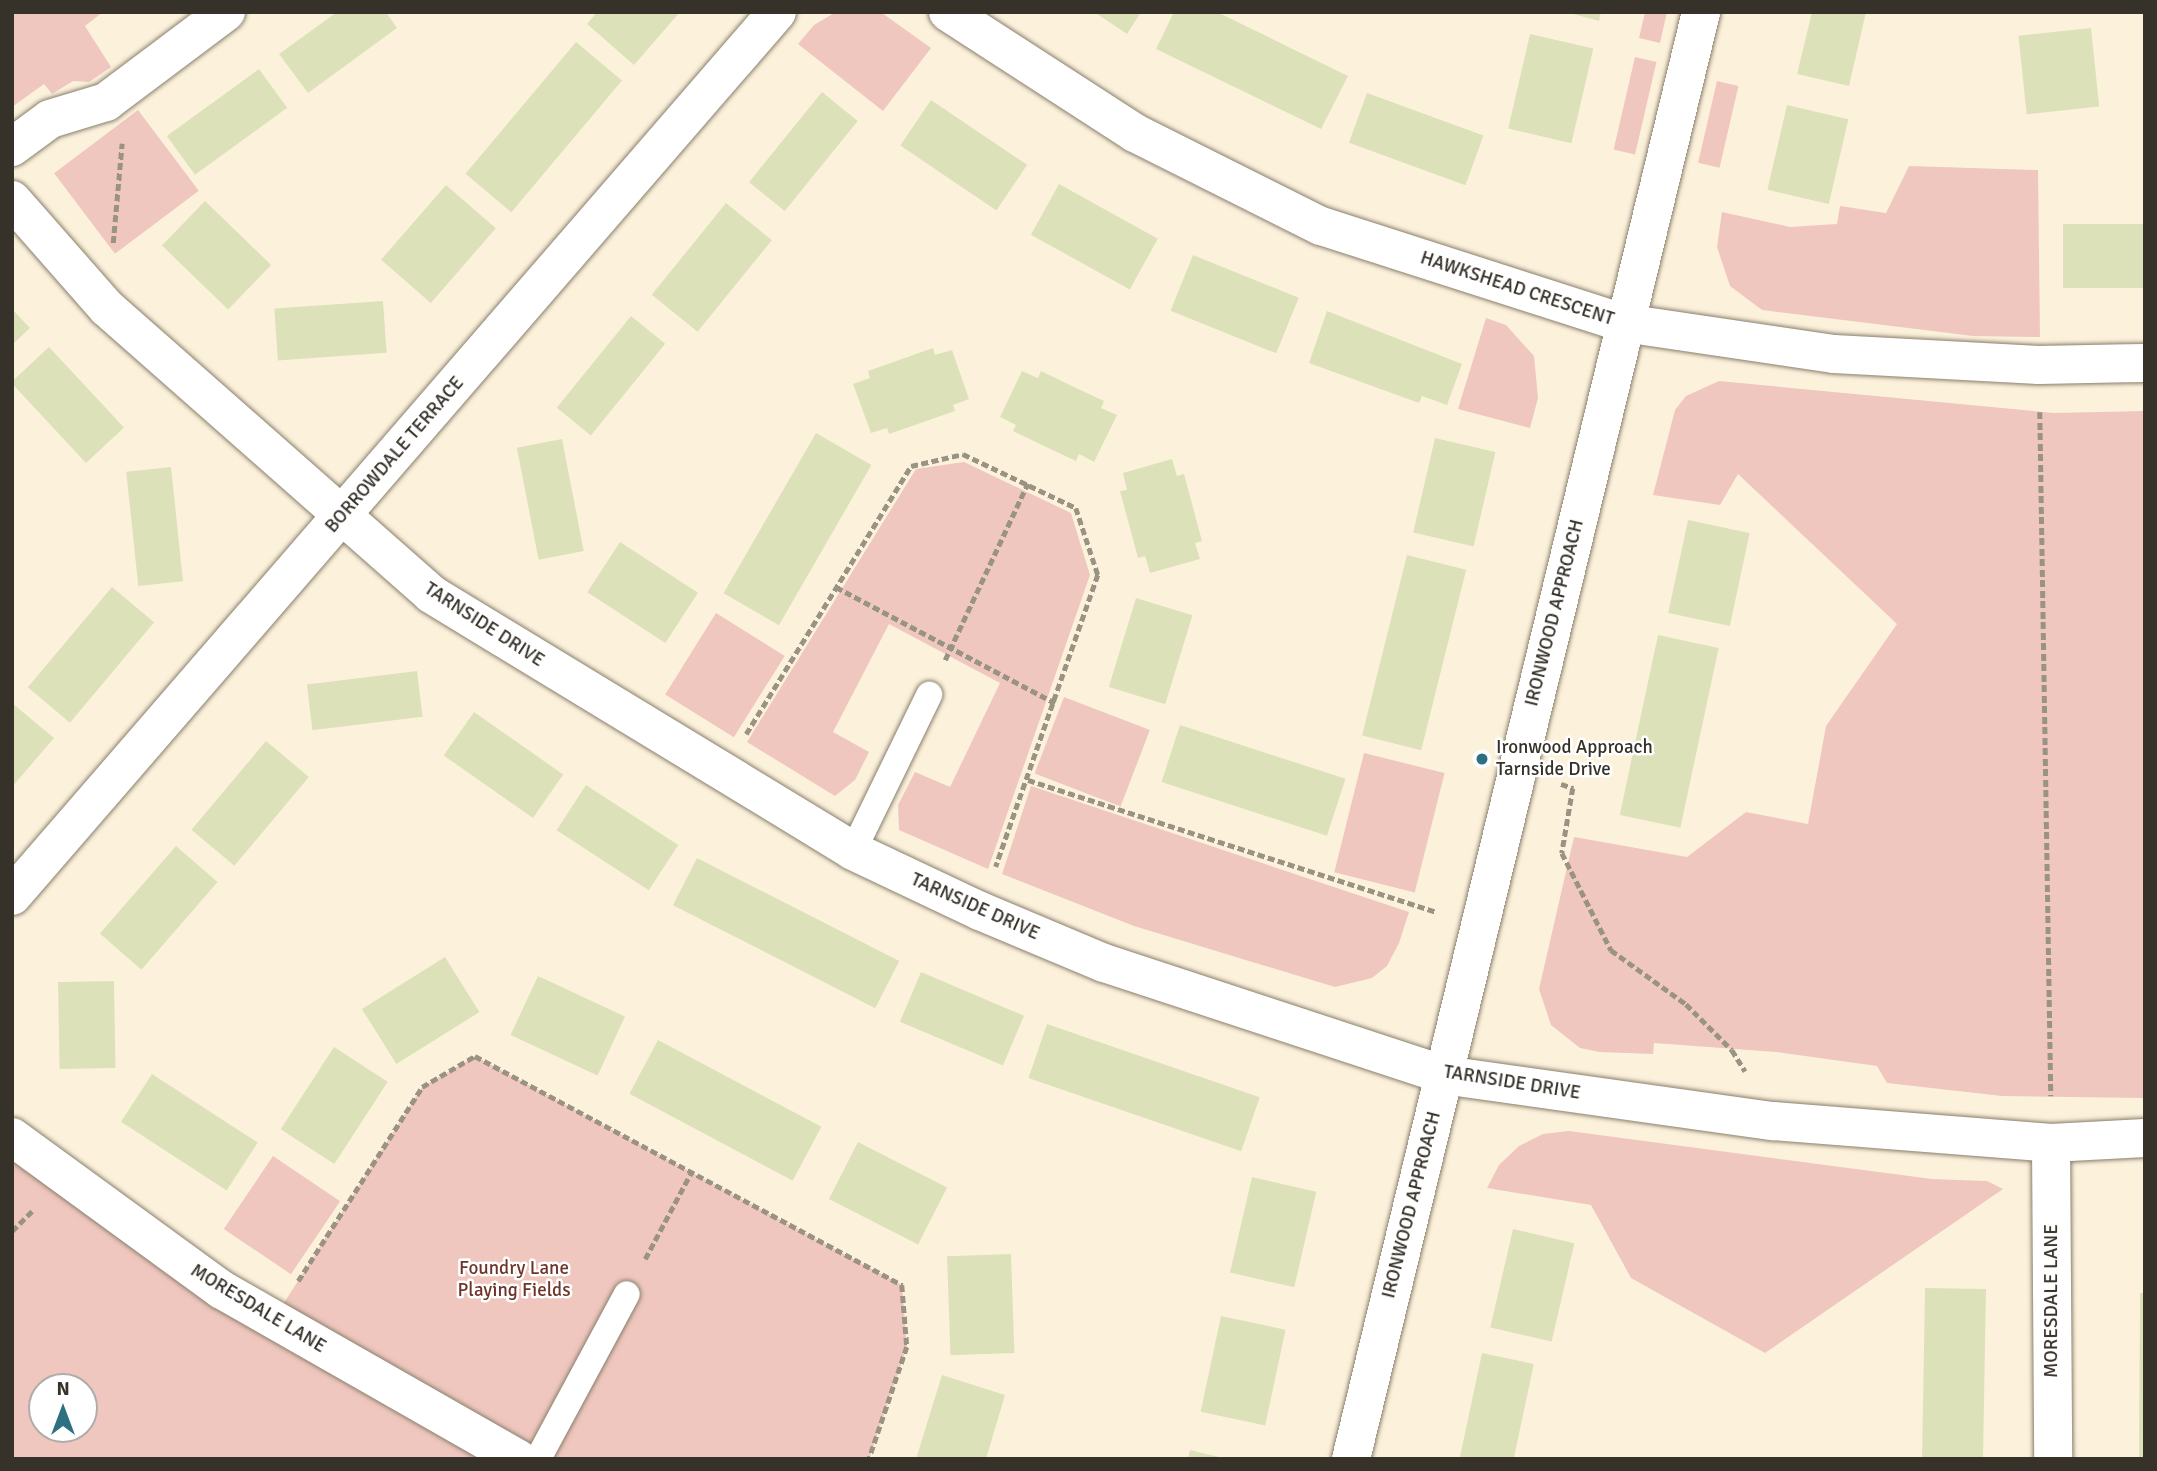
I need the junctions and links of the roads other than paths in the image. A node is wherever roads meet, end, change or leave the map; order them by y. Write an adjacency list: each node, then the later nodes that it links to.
1 (226, 12): 5 (street)
2 (778, 12): 9 (street, BORROWDALE TERRACE)
3 (948, 12): 7 (street, HAWKSHEAD CRESCENT)
4 (1701, 12): 7 (street, IRONWOOD APPROACH)
5 (12, 147)
6 (12, 200): 9 (street, TARNSIDE DRIVE)
7 (1624, 323): 8 (street, HAWKSHEAD CRESCENT); 13 (street, IRONWOOD APPROACH)
8 (2145, 363)
9 (343, 516): 11 (street, TARNSIDE DRIVE); 12 (street, BORROWDALE TERRACE)
10 (929, 695): 11 (lane)
11 (853, 851): 13 (street, TARNSIDE DRIVE)
12 (12, 896)
13 (1444, 1074): 16 (street, TARNSIDE DRIVE); 20 (street, IRONWOOD APPROACH)
14 (12, 1138): 18 (street, MORESDALE LANE)
15 (2145, 1138): 16 (street, TARNSIDE DRIVE)
16 (2052, 1143): 21 (street, MORESDALE LANE)
17 (626, 1294): 19 (lane)
18 (518, 1459)
19 (538, 1459)
20 (1351, 1459)
21 (2053, 1459)

